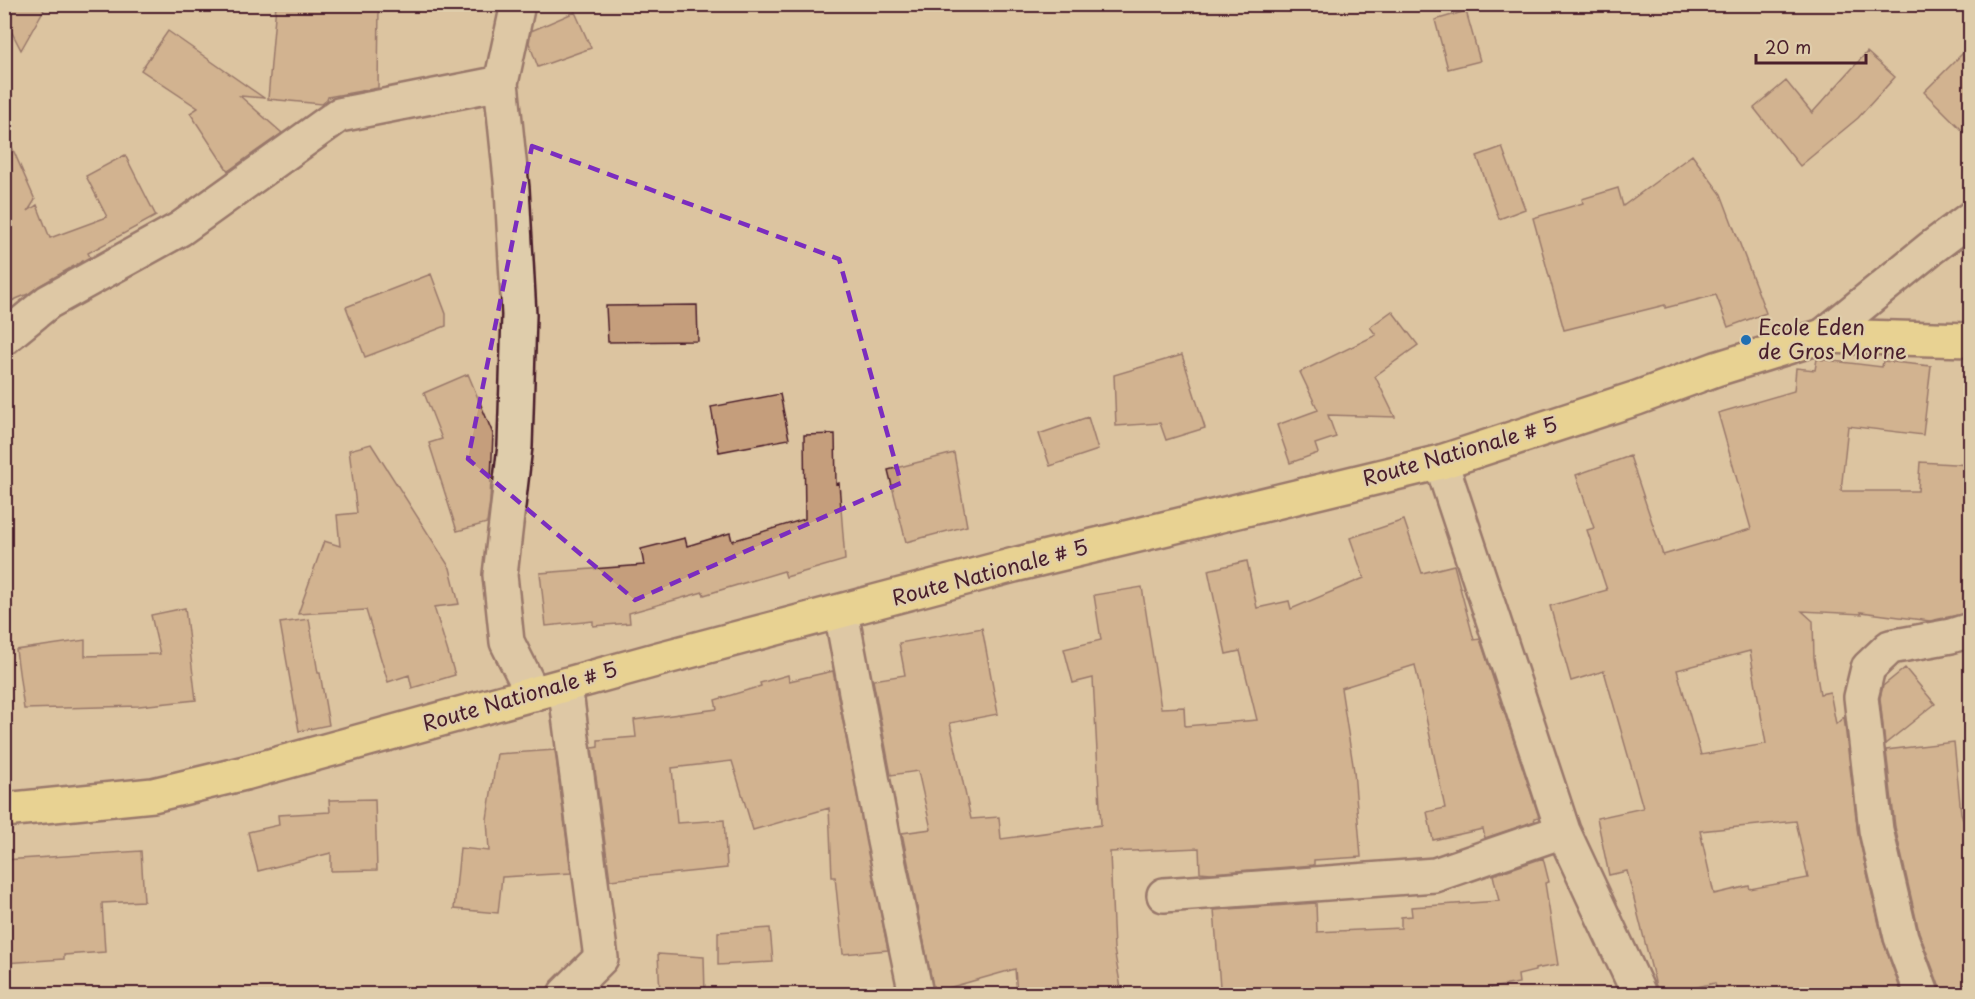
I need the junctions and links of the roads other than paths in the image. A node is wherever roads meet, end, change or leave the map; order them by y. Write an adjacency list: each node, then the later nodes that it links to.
1 (518, 4): 2 (street)
2 (501, 83): 5 (street); 11 (street)
3 (1971, 219): 4 (street)
4 (1823, 336): 6 (main road, Route Nationale # 5); 7 (main road, Route Nationale # 5)
5 (4, 338)
6 (1971, 340)
7 (1441, 462): 8 (main road, Route Nationale # 5); 13 (street)
8 (842, 612): 10 (main road, Route Nationale # 5); 16 (street)
9 (1971, 630): 18 (street)
10 (565, 686): 11 (main road, Route Nationale # 5); 15 (street)
11 (533, 694): 12 (main road, Route Nationale # 5)
12 (4, 810)
13 (1563, 831): 14 (street); 17 (street)
14 (1164, 895)
15 (565, 994)
16 (916, 994)
17 (1640, 994)
18 (1922, 994)

